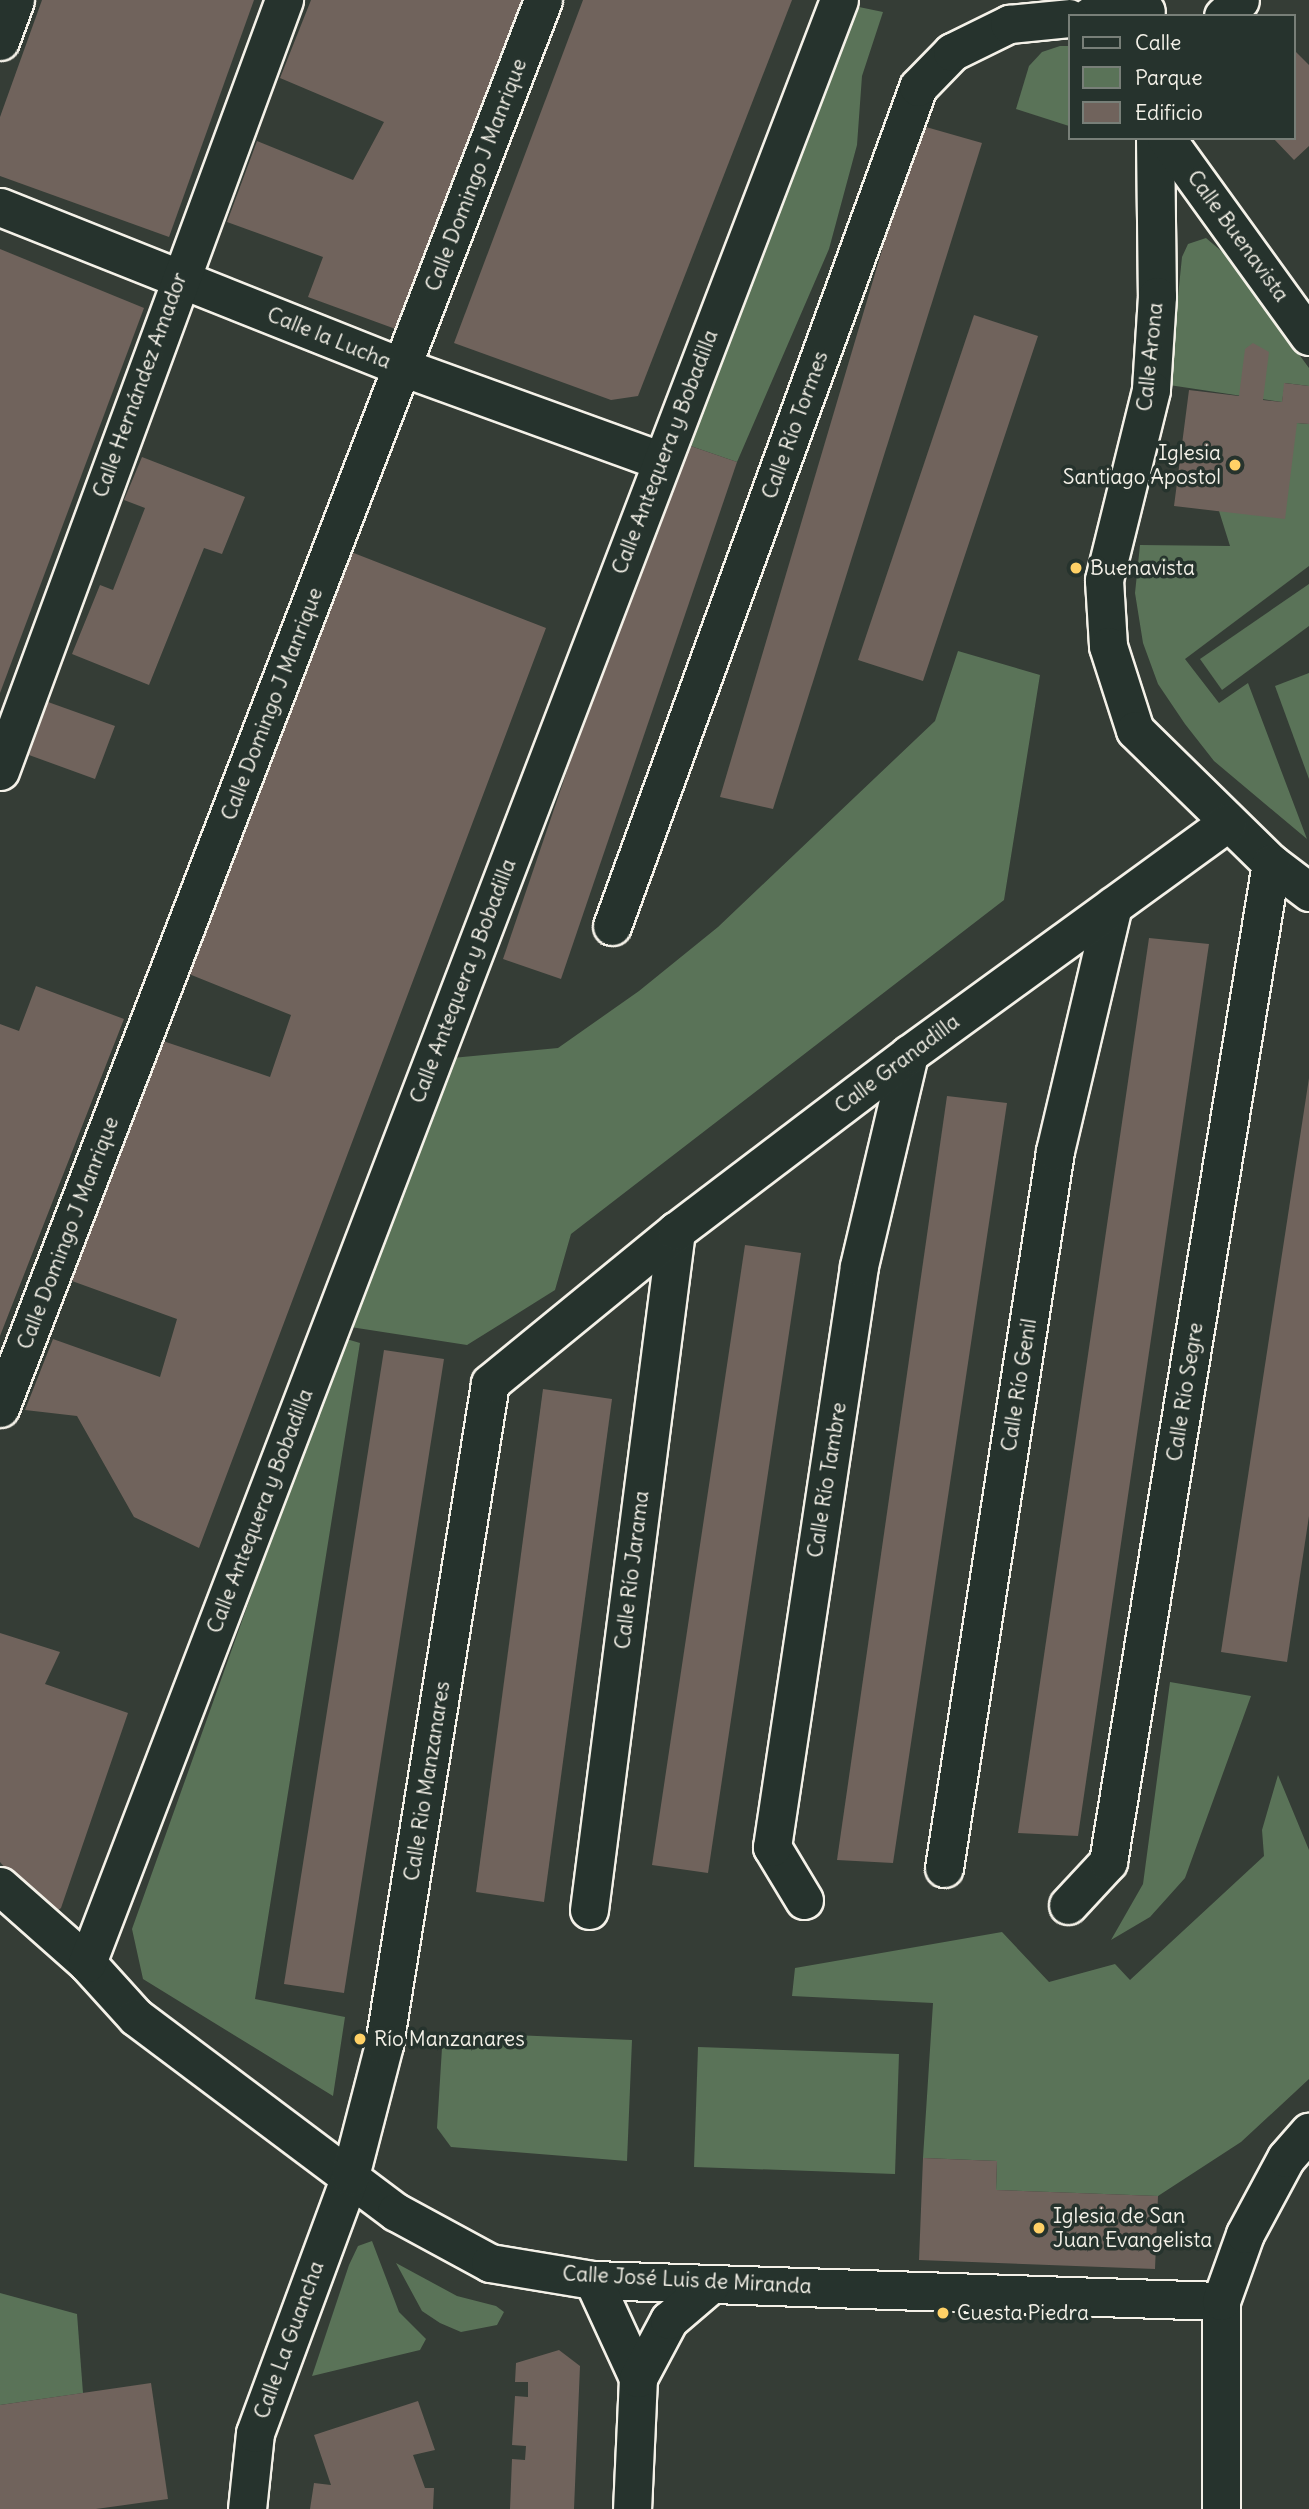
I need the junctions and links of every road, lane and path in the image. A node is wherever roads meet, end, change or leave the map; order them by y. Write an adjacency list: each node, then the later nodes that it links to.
1 (15, 0): 10 (street)
2 (284, 0): 14 (street, Calle Hernández Amador)
3 (543, 0): 16 (street, Calle Domingo J Manrique)
4 (839, 0): 17 (street, Calle Antequera y Bobadilla)
5 (1240, 0): 8 (street)
6 (1145, 9): 7 (street)
7 (1106, 14)
8 (1225, 14)
9 (1068, 18): 23 (street, Calle Río Tormes)
10 (0, 41)
11 (1155, 140): 19 (street, Calle Arona)
12 (1167, 140): 15 (street, Calle Buenavista)
13 (0, 207): 14 (street, Calle la Lucha)
14 (179, 278): 16 (street, Calle la Lucha); 18 (street, Calle Hernández Amador)
15 (1309, 336)
16 (402, 366): 17 (street, Calle la Lucha); 27 (street, Calle Domingo J Manrique)
17 (662, 461): 33 (street, Calle Antequera y Bobadilla)
18 (0, 771)
19 (1228, 822): 20 (street); 22 (street, Calle Granadilla)
20 (1272, 863): 21 (street); 31 (street, Calle Río Segre)
21 (1309, 892)
22 (1113, 906): 24 (street, Calle Granadilla); 28 (street, Calle Río Genil)
23 (612, 926)
24 (909, 1054): 25 (street, Calle Granadilla); 30 (street, Calle Río Tambre)
25 (676, 1231): 26 (street, Calle Granadilla); 32 (street, Calle Río Jarama)
26 (490, 1383): 35 (street, Calle Rio Manzanares)
27 (0, 1408)
28 (944, 1868)
29 (0, 1886): 33 (street, Calle José Luis de Miranda)
30 (804, 1900)
31 (1068, 1905)
32 (589, 1910)
33 (87, 1963): 35 (street, Calle José Luis de Miranda)
34 (1309, 2132): 38 (street)
35 (350, 2176): 36 (street, Calle José Luis de Miranda); 40 (street, Calle La Guancha)
36 (593, 2280): 37 (street, Calle José Luis de Miranda); 39 (street)
37 (711, 2284): 38 (street, Calle José Luis de Miranda); 39 (street)
38 (1221, 2301): 42 (street)
39 (638, 2378): 41 (street)
40 (247, 2509)
41 (632, 2509)
42 (1221, 2509)

